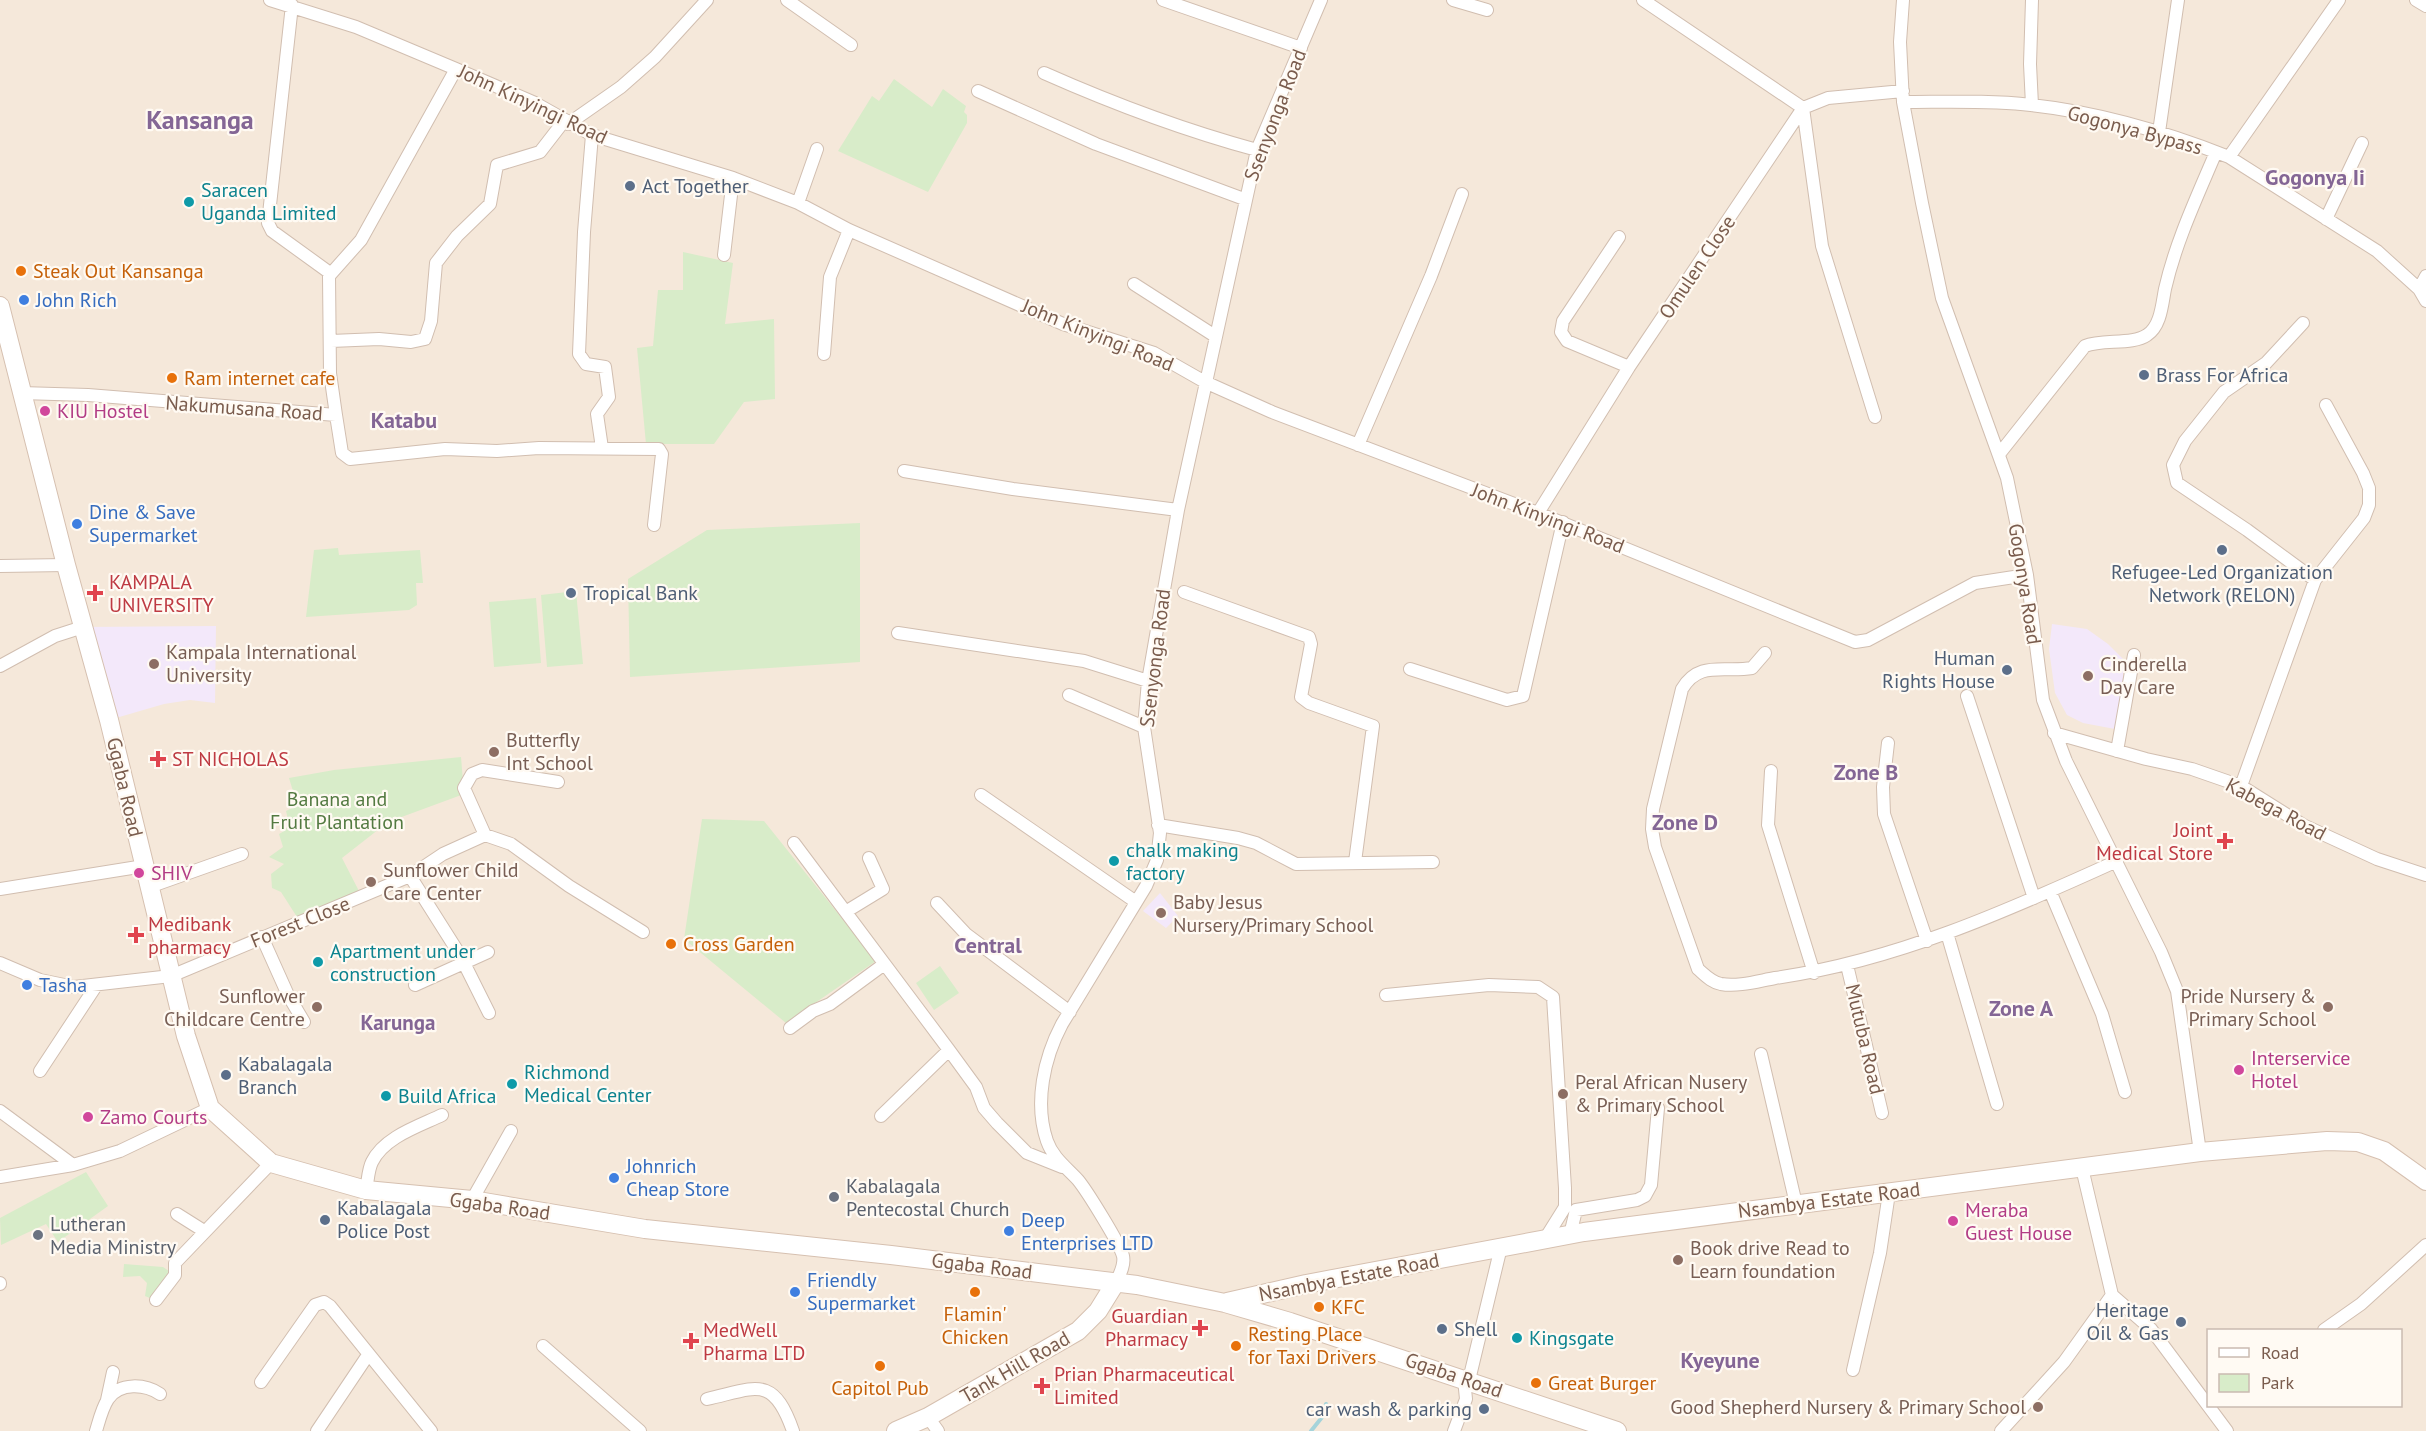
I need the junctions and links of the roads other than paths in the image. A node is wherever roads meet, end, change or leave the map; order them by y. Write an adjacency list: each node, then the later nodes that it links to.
1 (270, 0): 13 (street, John Kinyingi Road)
2 (707, 0): 24 (street)
3 (787, 0): 16 (street)
4 (1163, 0): 17 (street)
5 (1321, 0): 17 (street, Ssenyonga Road)
6 (1453, 0): 15 (street)
7 (1643, 0): 23 (street)
8 (1903, 0): 21 (street, Gogonya Road)
9 (2032, 0): 22 (street)
10 (2178, 0): 25 (street)
11 (2339, 0): 31 (street)
12 (2416, 0): 14 (street)
13 (292, 5): 18 (street, John Kinyingi Road); 40 (street)
14 (2426, 6)
15 (1487, 10)
16 (851, 45)
17 (1301, 48): 29 (street, Ssenyonga Road)
18 (456, 69): 24 (street, John Kinyingi Road); 40 (street)
19 (1044, 73): 29 (street)
20 (978, 91): 34 (street)
21 (1903, 96): 22 (street, Gogonya Bypass); 23 (street); 58 (street, Gogonya Road)
22 (2032, 105): 25 (street, Gogonya Bypass)
23 (1803, 108): 50 (street, Omulen Close); 55 (street)
24 (566, 122): 26 (street, John Kinyingi Road); 48 (street)
25 (2160, 132): 30 (street, Gogonya Bypass)
26 (592, 135): 32 (street, John Kinyingi Road); 57 (street)
27 (2362, 143): 36 (street)
28 (817, 149): 35 (street)
29 (1257, 150): 34 (street, Ssenyonga Road)
30 (2216, 152): 31 (street, Gogonya Bypass); 58 (street)
31 (2229, 157): 36 (street, Gogonya Bypass)
32 (733, 178): 35 (street, John Kinyingi Road); 39 (street)
33 (1462, 194): 56 (street)
34 (1244, 199): 47 (street, Ssenyonga Road)
35 (798, 203): 37 (street, John Kinyingi Road)
36 (2326, 219): 43 (street, Gogonya Bypass)
37 (849, 230): 49 (street); 51 (street, John Kinyingi Road)
38 (1619, 237): 50 (street)
39 (724, 255)
40 (330, 273): 48 (street, Nakumusana Road)
41 (2426, 276): 43 (street)
42 (1134, 284): 47 (street)
43 (2419, 289): 44 (street, Gogonya Bypass)
44 (2426, 301)
45 (0, 306): 52 (main road, Ggaba Road)
46 (2302, 323): 67 (street)
47 (1215, 336): 51 (street, Ssenyonga Road)
48 (331, 341): 54 (street, Nakumusana Road)
49 (824, 354)
50 (1629, 367): 61 (street, Omulen Close)
51 (1205, 382): 56 (street, John Kinyingi Road); 60 (street, Ssenyonga Road)
52 (21, 393): 54 (street, Nakumusana Road); 64 (main road, Ggaba Road)
53 (2326, 405): 67 (street)
54 (336, 415): 57 (street)
55 (1875, 417)
56 (1358, 445): 61 (street, John Kinyingi Road)
57 (602, 448): 63 (street)
58 (2000, 453): 66 (street, Gogonya Road)
59 (904, 471): 60 (street)
60 (1178, 510): 68 (street, Ssenyonga Road)
61 (1538, 513): 62 (street, John Kinyingi Road)
62 (1563, 522): 66 (street, John Kinyingi Road); 74 (street)
63 (654, 525)
64 (66, 565): 65 (street); 69 (main road, Ggaba Road)
65 (0, 566)
66 (2027, 576): 79 (street, Gogonya Road)
67 (2315, 580): 84 (street)
68 (1164, 585): 75 (street, Ssenyonga Road); 92 (street)
69 (83, 627): 73 (street); 94 (main road, Ggaba Road)
70 (898, 633): 75 (street)
71 (1765, 653): 113 (street)
72 (2134, 655): 81 (street)
73 (0, 666)
74 (1410, 669)
75 (1148, 681): 78 (street, Ssenyonga Road)
76 (1069, 695): 78 (street)
77 (1967, 696): 100 (street)
78 (1144, 726): 86 (street, Ssenyonga Road)
79 (2054, 733): 81 (street, Kabega Road); 91 (street, Gogonya Road)
80 (1888, 743): 107 (street)
81 (2117, 751): 84 (street, Kabega Road)
82 (1772, 771): 113 (street)
83 (558, 782): 87 (street)
84 (2241, 786): 95 (street, Kabega Road)
85 (981, 795): 101 (street)
86 (1158, 825): 92 (street); 101 (street, Ssenyonga Road)
87 (485, 835): 96 (street, Forest Close); 104 (street)
88 (794, 843): 103 (street)
89 (242, 854): 97 (street)
90 (869, 858): 103 (street)
91 (2117, 861): 99 (street); 134 (street, Gogonya Road)
92 (1355, 862): 93 (street)
93 (1433, 862)
94 (144, 866): 97 (main road, Ggaba Road); 98 (street)
95 (2426, 875)
96 (410, 876): 106 (street, Forest Close); 109 (street)
97 (149, 886): 114 (main road, Ggaba Road)
98 (0, 889)
99 (2050, 891): 100 (street); 125 (street)
100 (2034, 898): 105 (street)
101 (1136, 902): 118 (street, Ssenyonga Road)
102 (937, 903): 118 (street)
103 (847, 911): 111 (street)
104 (643, 932)
105 (1947, 933): 107 (street); 126 (street)
106 (262, 937): 114 (street, Forest Close); 120 (street)
107 (1927, 941): 112 (street)
108 (488, 952): 109 (street)
109 (464, 962): 115 (street); 119 (street)
110 (0, 963): 116 (street, Forest Close)
111 (883, 965): 121 (street); 122 (street)
112 (1847, 965): 113 (street); 130 (street, Mutuba Road)
113 (1814, 973)
114 (171, 976): 116 (street, Forest Close); 127 (main road, Ggaba Road)
115 (415, 985)
116 (96, 986): 124 (street)
117 (1386, 995): 148 (street)
118 (1070, 1012): 137 (street, Ssenyonga Road)
119 (489, 1013)
120 (304, 1022)
121 (790, 1028)
122 (949, 1050): 132 (street); 137 (street)
123 (1761, 1054): 144 (street)
124 (40, 1071)
125 (2125, 1092)
126 (1997, 1104)
127 (210, 1108): 135 (main road, Ggaba Road); 136 (street)
128 (1658, 1108): 147 (street)
129 (0, 1111): 136 (street)
130 (1882, 1113)
131 (442, 1114): 141 (street)
132 (881, 1116)
133 (511, 1131): 143 (street)
134 (2200, 1152): 138 (main road, Nsambya Estate Road); 140 (main road, Nsambya Estate Road)
135 (271, 1162): 141 (main road, Ggaba Road); 146 (street)
136 (73, 1165): 139 (street)
137 (1062, 1167): 151 (street, Ssenyonga Road)
138 (2082, 1168): 142 (main road, Nsambya Estate Road); 152 (street)
139 (0, 1177)
140 (2426, 1181)
141 (366, 1190): 143 (main road, Ggaba Road)
142 (1889, 1193): 144 (main road, Nsambya Estate Road); 158 (street)
143 (472, 1200): 151 (main road, Ggaba Road)
144 (1796, 1204): 147 (main road, Nsambya Estate Road)
145 (177, 1214): 146 (street)
146 (204, 1231): 153 (street)
147 (1570, 1235): 148 (main road, Nsambya Estate Road)
148 (1545, 1239): 150 (main road, Nsambya Estate Road)
149 (2426, 1245): 155 (street)
150 (1501, 1247): 154 (main road, Nsambya Estate Road); 160 (street)
151 (1116, 1282): 154 (main road, Ggaba Road); 167 (main road, Tank Hill Road)
152 (2112, 1294): 165 (street); 176 (street)
153 (156, 1300)
154 (1226, 1303): 160 (main road, Ggaba Road)
155 (2325, 1329)
156 (543, 1346): 171 (street)
157 (368, 1355): 161 (street); 169 (street); 170 (street)
158 (1853, 1370)
159 (114, 1372): 164 (street)
160 (1466, 1380): 174 (street); 175 (main road, Ggaba Road)
161 (261, 1382)
162 (160, 1394): 164 (street)
163 (707, 1399): 172 (street)
164 (107, 1400): 168 (street)
165 (2207, 1402)
166 (2211, 1407): 177 (street)
167 (933, 1424): 173 (main road, Tank Hill Road)
168 (96, 1431)
169 (317, 1431)
170 (431, 1431)
171 (639, 1431)
172 (793, 1431)
173 (896, 1431)
174 (1454, 1431)
175 (1617, 1431)
176 (2001, 1431)
177 (2228, 1431)

